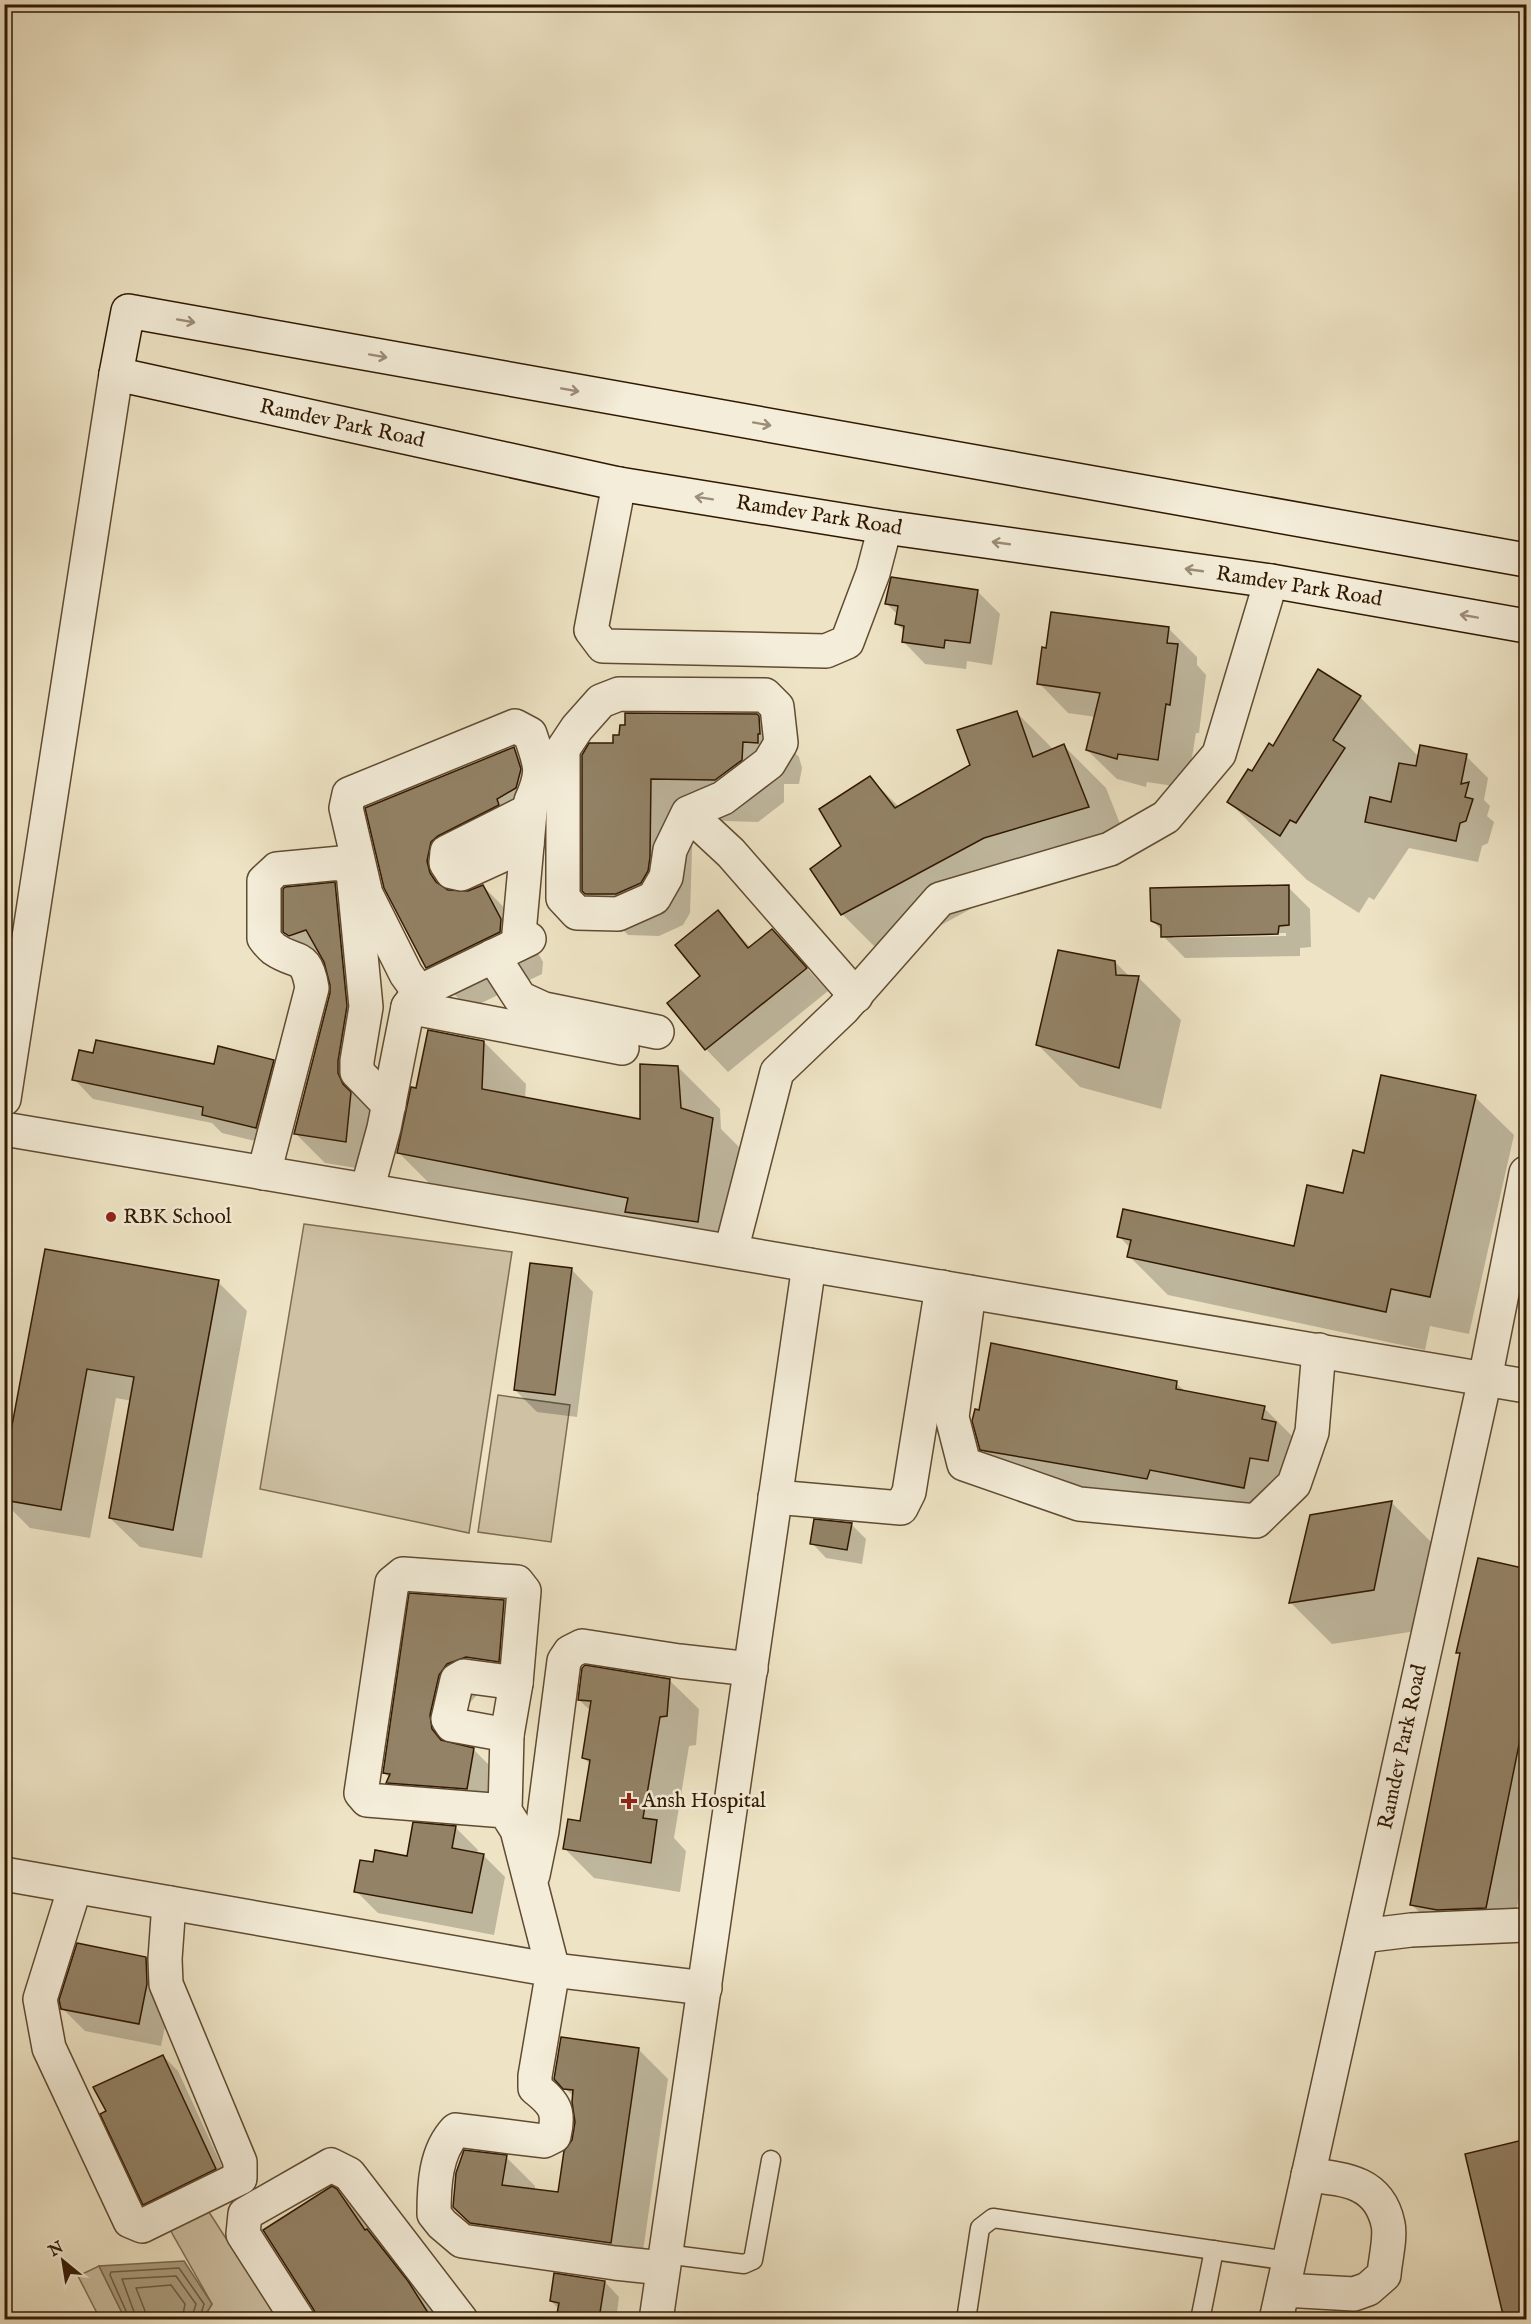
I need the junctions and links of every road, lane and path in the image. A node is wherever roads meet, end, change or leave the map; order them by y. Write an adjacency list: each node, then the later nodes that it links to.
1 (116, 374): 2 (street, Ramdev Park Road); 4 (street, one-way to 4); 15 (street)
2 (619, 484): 3 (street, Ramdev Park Road, one-way to 2); 3 (street)
3 (885, 526): 5 (street, Ramdev Park Road, one-way to 3)
4 (1527, 560)
5 (1272, 581): 6 (street, Ramdev Park Road, one-way to 5); 11 (street)
6 (1527, 626)
7 (530, 810): 9 (street); 9 (street); 12 (street)
8 (688, 813): 8 (street); 11 (street)
9 (527, 844): 10 (street)
10 (514, 946): 12 (street); 13 (street)
11 (856, 996): 21 (street)
12 (414, 1000): 14 (street); 16 (street)
13 (657, 1032)
14 (622, 1048)
15 (4, 1099)
16 (389, 1105): 18 (street); 20 (street)
17 (4, 1129): 18 (street)
18 (264, 1173): 20 (street)
19 (1527, 1173): 25 (street, Ramdev Park Road)
20 (367, 1190): 21 (street)
21 (731, 1251): 22 (street)
22 (809, 1265): 23 (street); 27 (street)
23 (956, 1290): 24 (street); 24 (street); 27 (street)
24 (1319, 1350): 25 (street)
25 (1485, 1378): 26 (street); 37 (street, Ramdev Park Road)
26 (1527, 1386)
27 (775, 1497): 28 (street)
28 (751, 1669): 33 (street); 39 (street)
29 (516, 1683): 30 (street); 30 (street); 31 (street)
30 (507, 1734): 31 (street)
31 (506, 1811): 33 (street)
32 (4, 1875): 34 (street)
33 (531, 1883): 38 (street)
34 (75, 1887): 35 (street); 35 (street)
35 (169, 1903): 38 (street)
36 (1526, 1922): 37 (street)
37 (1362, 1935): 41 (street, Ramdev Park Road)
38 (553, 1970): 39 (street); 43 (street)
39 (705, 1988): 43 (street)
40 (771, 2160): 43 (lane)
41 (1308, 2175): 44 (street, Ramdev Park Road); 44 (street)
42 (1214, 2250): 44 (lane); 48 (lane); 49 (lane)
43 (664, 2261): 47 (street)
44 (1282, 2302)
45 (298, 2319): 46 (street)
46 (461, 2319)
47 (656, 2319)
48 (966, 2319)
49 (1200, 2319)

